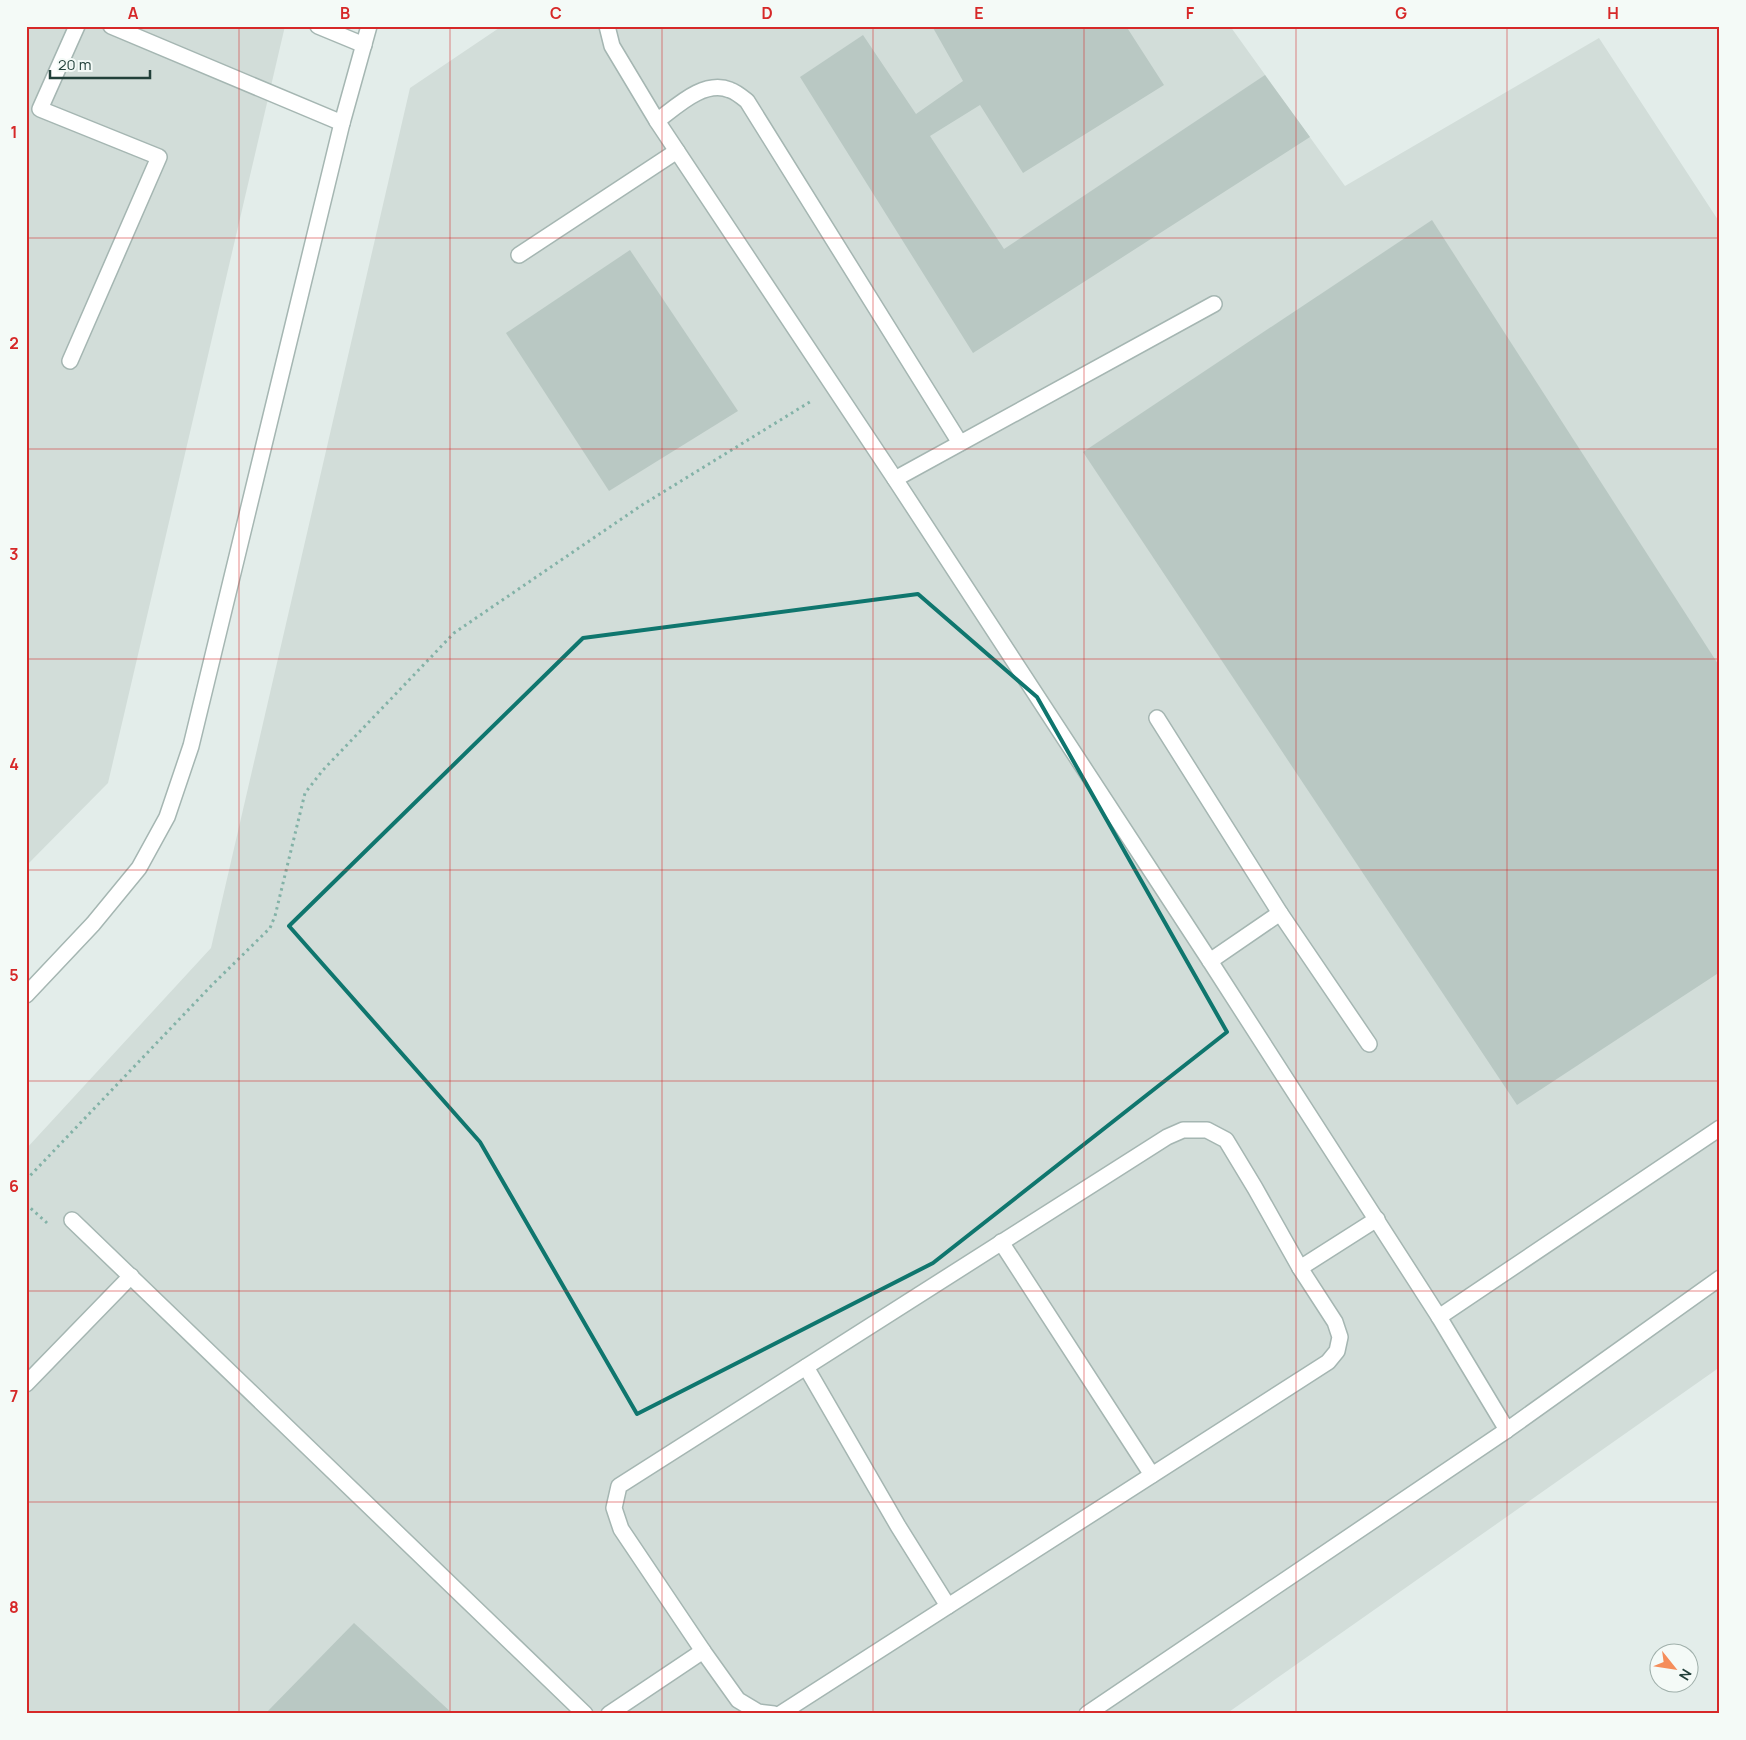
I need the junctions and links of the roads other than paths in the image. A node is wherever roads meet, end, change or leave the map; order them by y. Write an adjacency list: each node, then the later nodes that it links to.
1 (77, 26): 12 (street)
2 (111, 26): 8 (street)
3 (318, 26): 6 (street)
4 (369, 26): 6 (street)
5 (607, 26): 7 (street)
6 (364, 45): 8 (street)
7 (657, 121): 9 (street); 13 (street)
8 (342, 123): 18 (street)
9 (678, 151): 10 (street); 14 (street)
10 (518, 255)
11 (1214, 304): 13 (street)
12 (70, 360)
13 (960, 443): 14 (street)
14 (895, 479): 17 (street)
15 (1157, 718): 16 (street)
16 (1280, 913): 17 (street); 20 (street)
17 (1210, 960): 22 (street)
18 (32, 982): 19 (street)
19 (26, 995)
20 (1369, 1044)
21 (1720, 1128): 28 (street)
22 (1377, 1219): 25 (street); 28 (street)
23 (72, 1220): 26 (street)
24 (1002, 1242): 25 (street); 29 (street); 32 (street)
25 (1300, 1268): 32 (street)
26 (131, 1276): 30 (street); 35 (street)
27 (1720, 1278): 31 (street)
28 (1439, 1317): 31 (street)
29 (806, 1367): 33 (street); 34 (street)
30 (26, 1384)
31 (1507, 1430): 39 (street)
32 (1152, 1475): 33 (street)
33 (948, 1606): 38 (street)
34 (702, 1651): 36 (street); 37 (street)
35 (585, 1714)
36 (610, 1714)
37 (774, 1714)
38 (780, 1714)
39 (1087, 1714)

